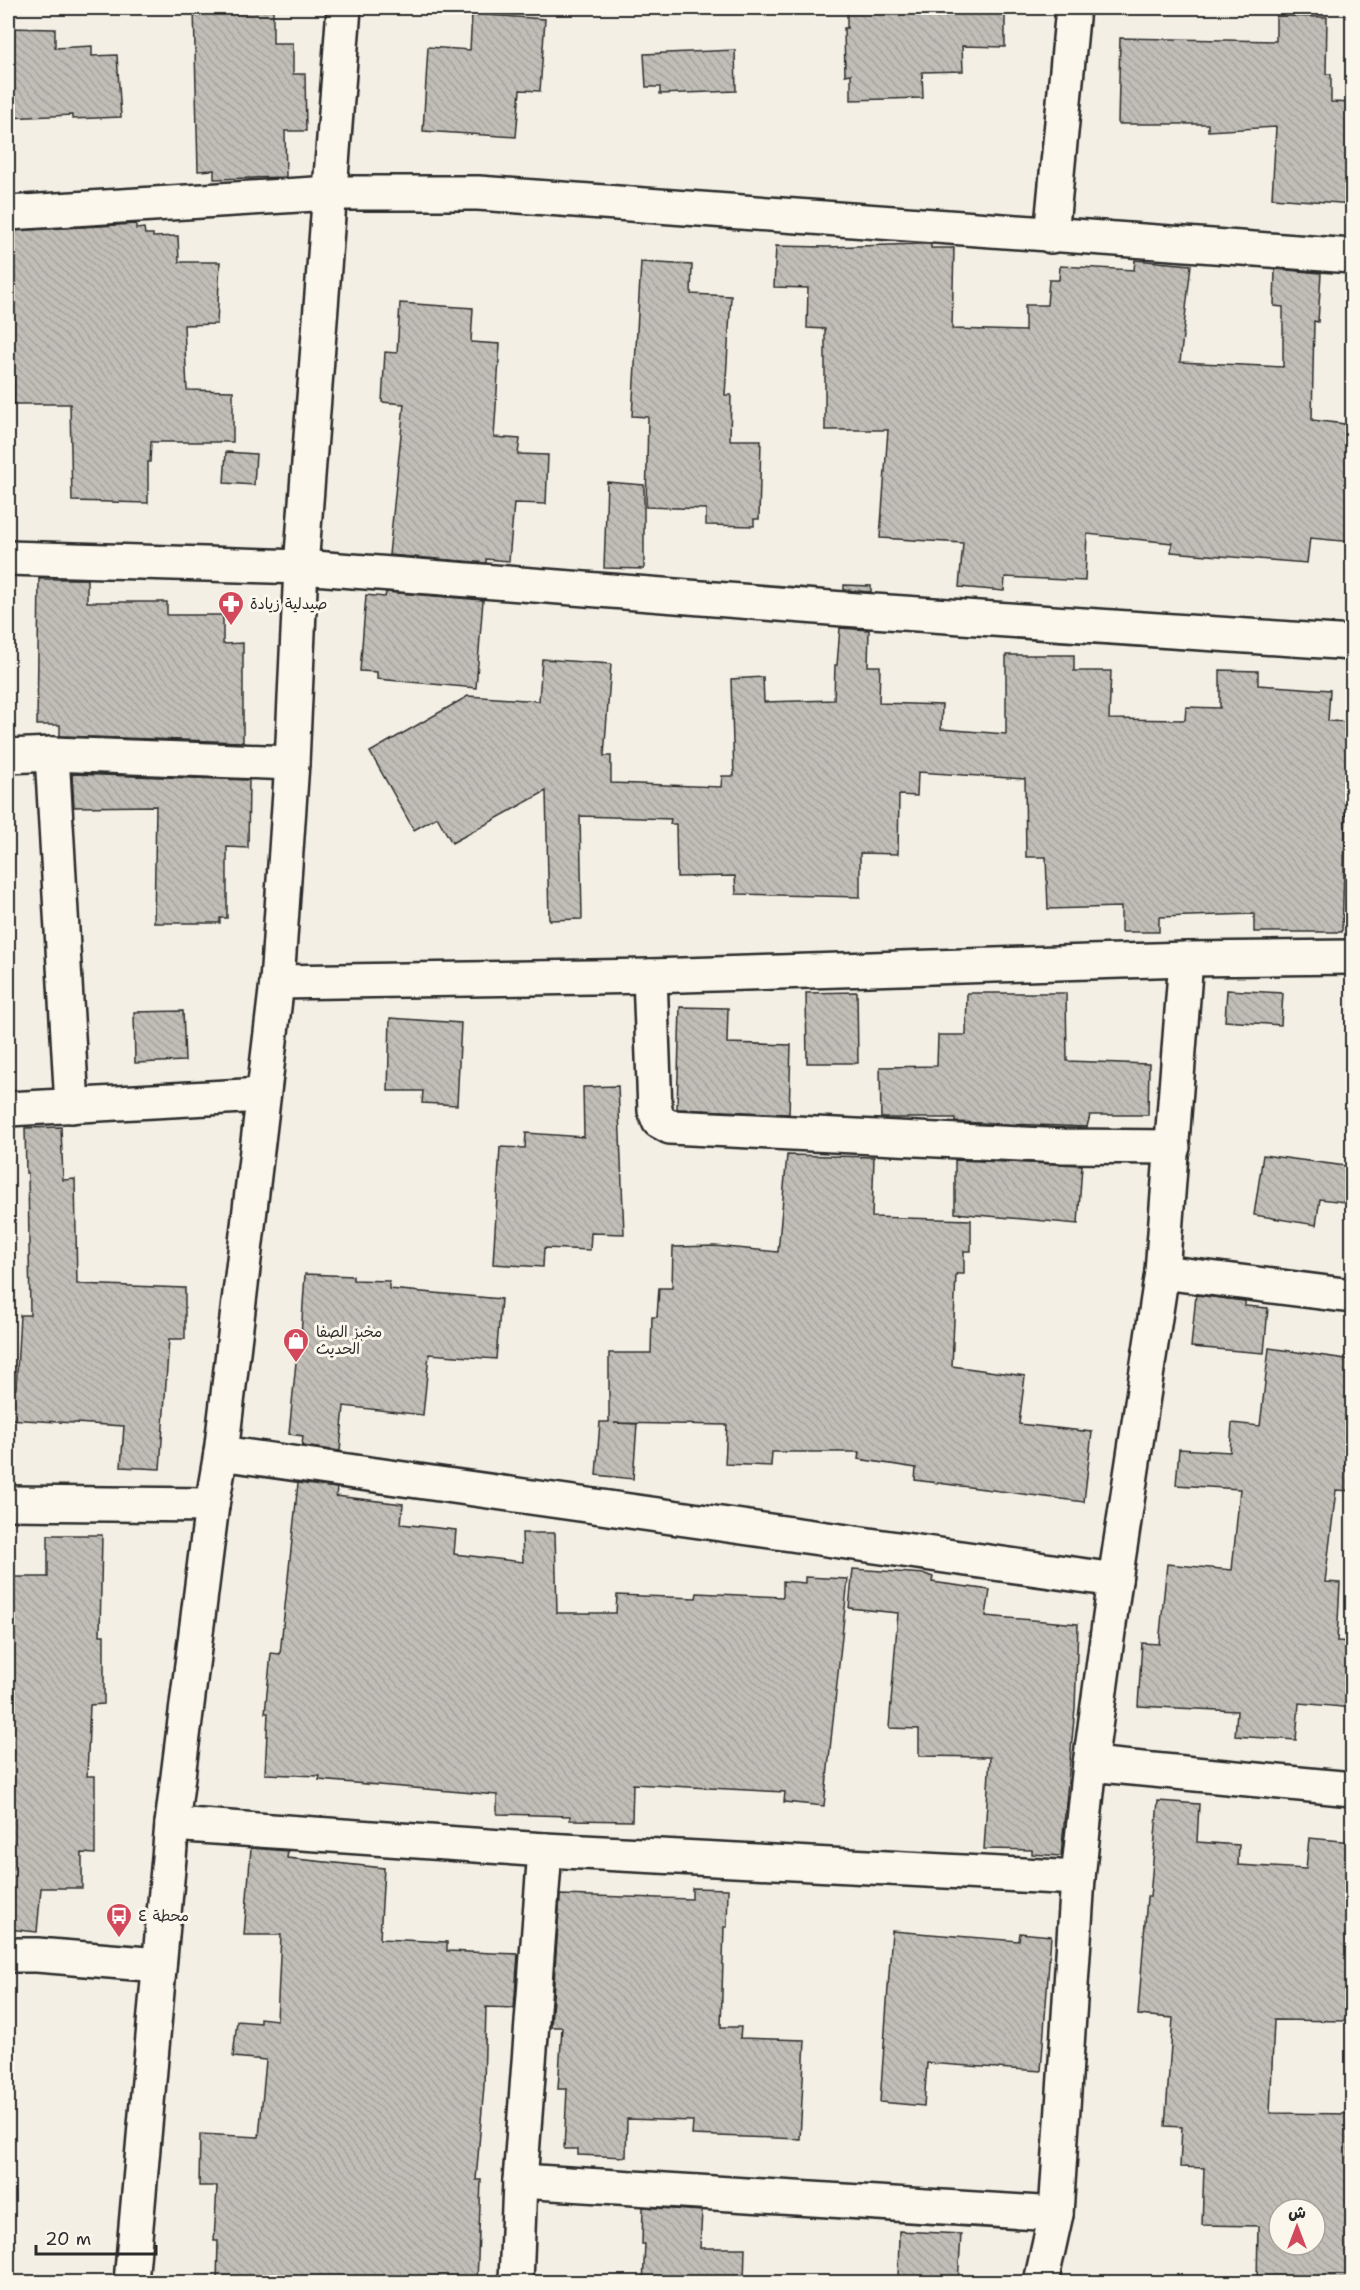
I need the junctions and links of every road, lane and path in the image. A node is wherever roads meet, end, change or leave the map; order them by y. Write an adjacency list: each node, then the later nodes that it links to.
1 (344, 8): 3 (street)
2 (1073, 8): 5 (street)
3 (331, 193): 4 (street); 5 (street); 8 (street)
4 (8, 213)
5 (1051, 236): 6 (street)
6 (1353, 256)
7 (8, 558): 8 (street)
8 (301, 567): 9 (street); 12 (street)
9 (1353, 643)
10 (52, 754): 11 (street); 12 (street); 18 (street)
11 (8, 756)
12 (292, 763): 16 (street)
13 (1353, 957): 14 (street)
14 (1186, 958): 15 (street); 20 (street)
15 (650, 976): 16 (street); 20 (street)
16 (277, 982): 17 (street)
17 (263, 1095): 18 (street); 23 (street)
18 (72, 1106): 19 (street)
19 (8, 1109)
20 (1173, 1147): 21 (street)
21 (1162, 1272): 22 (street); 26 (street)
22 (1353, 1296)
23 (222, 1452): 25 (street); 26 (street)
24 (8, 1503): 25 (street)
25 (212, 1505): 29 (street)
26 (1115, 1580): 27 (street)
27 (1090, 1764): 28 (street); 31 (street)
28 (1353, 1789)
29 (172, 1824): 30 (street); 33 (street)
30 (545, 1850): 31 (street); 34 (street)
31 (1078, 1878): 35 (street)
32 (8, 1955): 33 (street)
33 (159, 1965): 36 (street)
34 (520, 2181): 35 (street); 37 (street)
35 (1056, 2214): 38 (street)
36 (131, 2283)
37 (516, 2283)
38 (1041, 2283)

